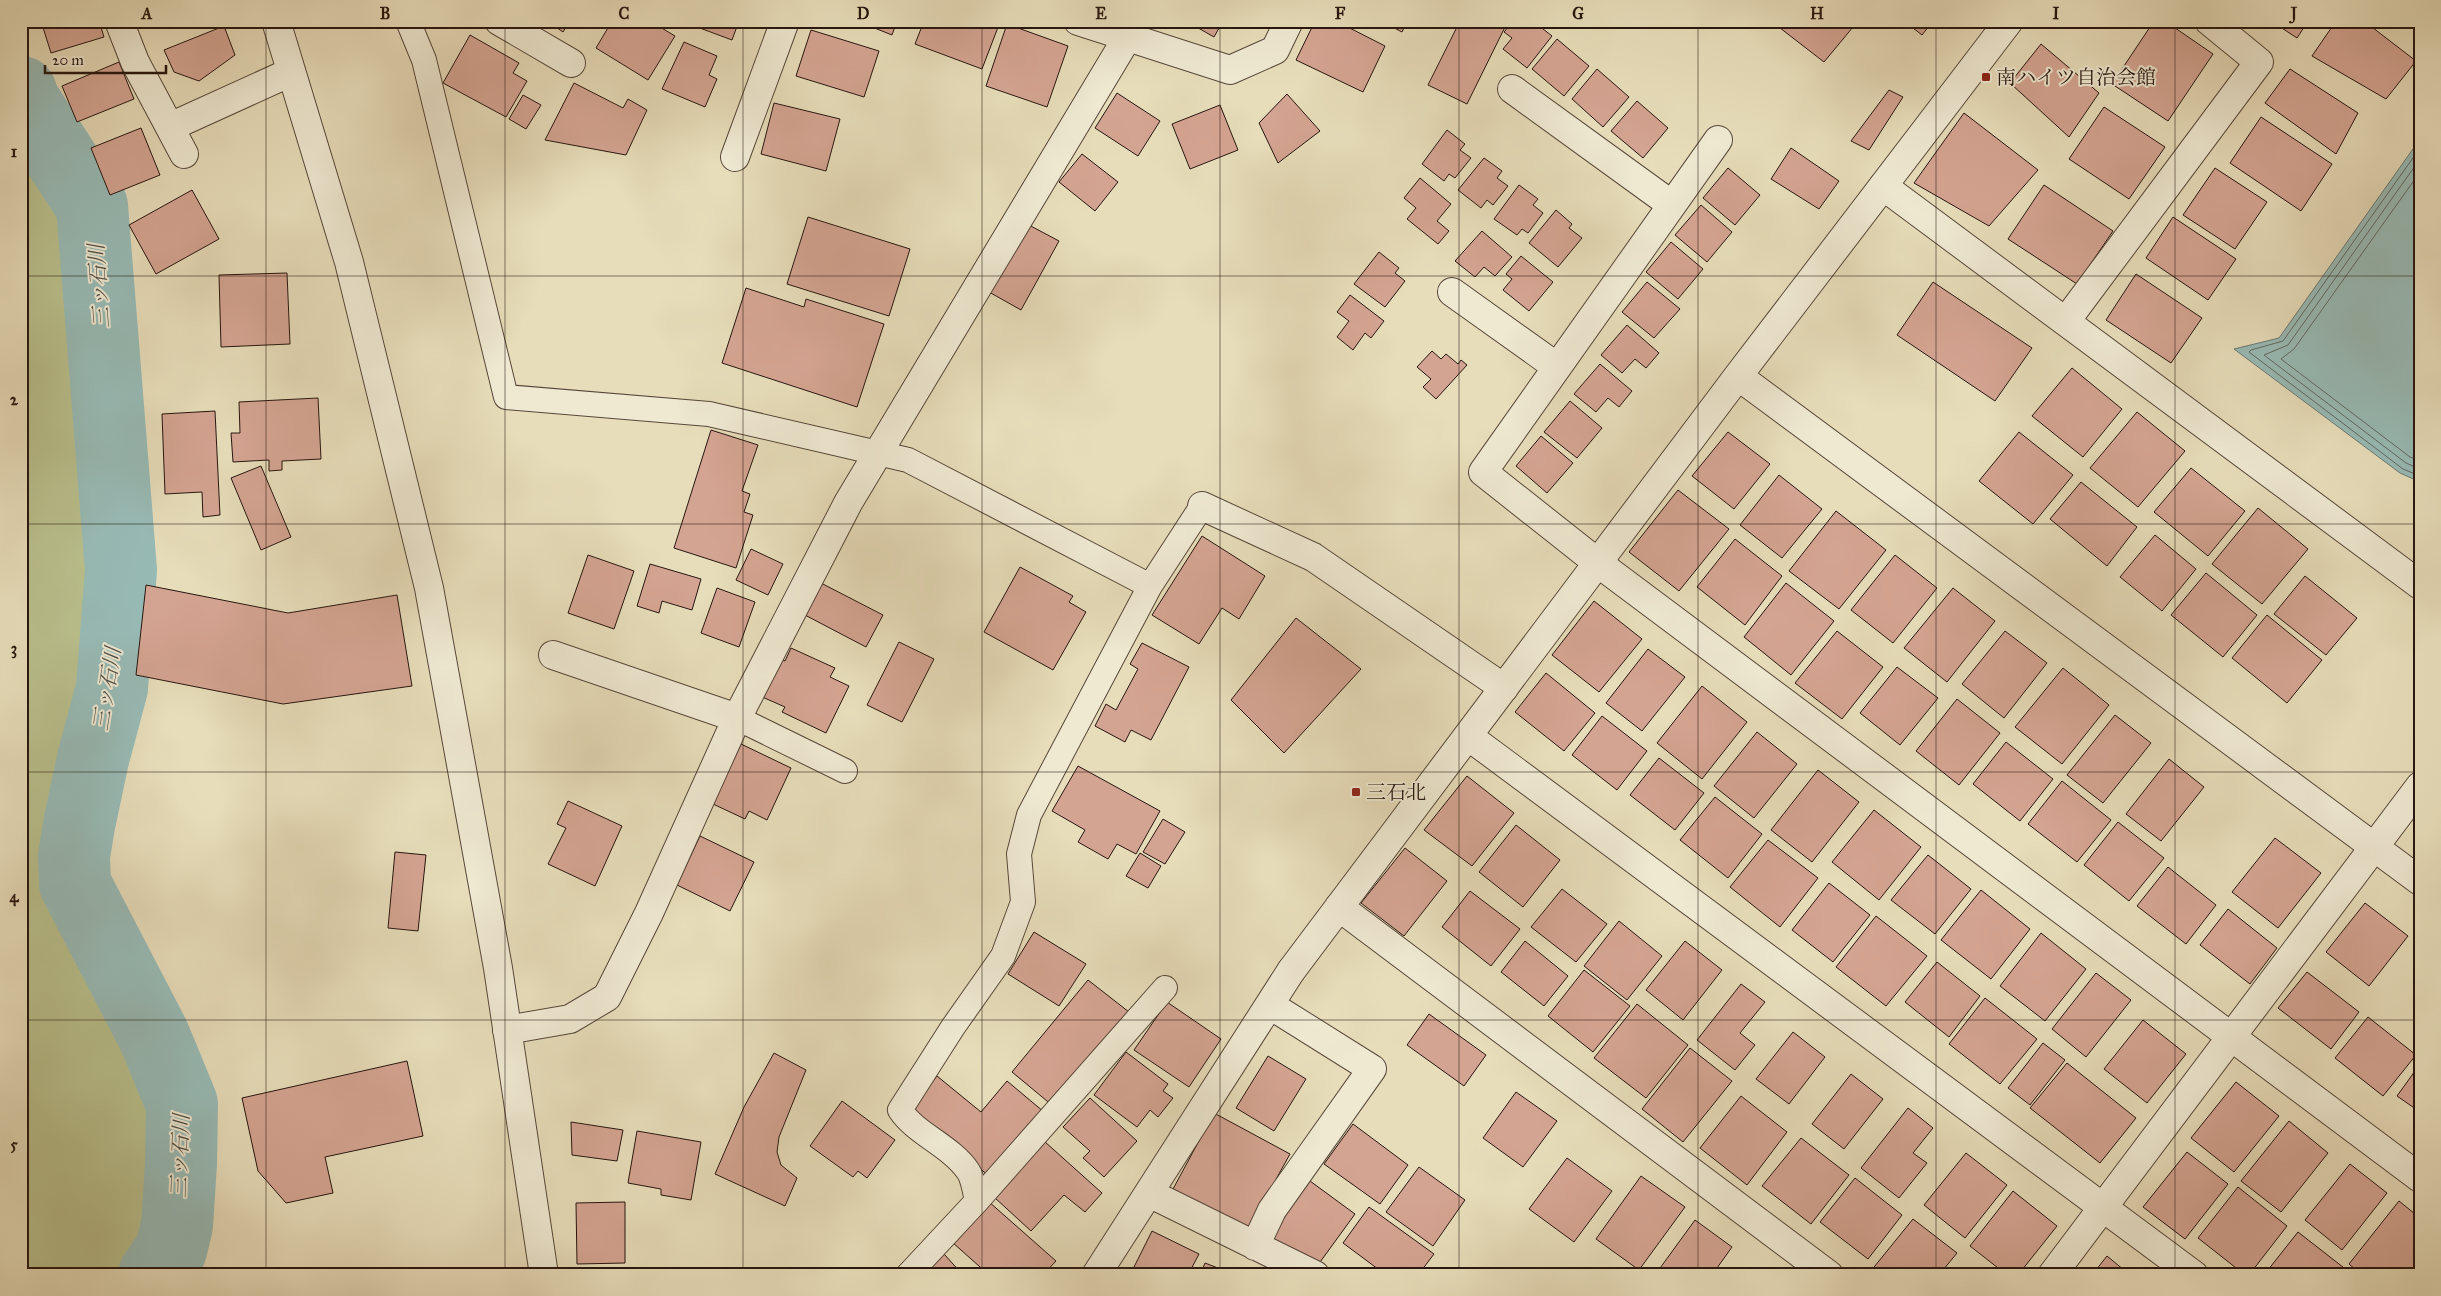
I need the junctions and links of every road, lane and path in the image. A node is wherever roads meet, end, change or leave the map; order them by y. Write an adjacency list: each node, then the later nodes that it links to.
1 (119, 21): 14 (street)
2 (276, 21): 12 (street)
3 (408, 21): 24 (lane)
4 (499, 21): 11 (street)
5 (785, 21): 17 (street)
6 (1078, 21): 10 (street)
7 (1289, 21): 10 (street)
8 (2009, 21): 18 (street)
9 (2210, 22): 21 (street)
10 (1127, 38): 24 (street)
11 (571, 63)
12 (291, 72): 14 (street); 40 (street)
13 (1512, 88): 19 (street)
14 (170, 127): 16 (street)
15 (1718, 140): 19 (street)
16 (184, 154)
17 (735, 157)
18 (1883, 186): 21 (street); 23 (street)
19 (1672, 205): 22 (street)
20 (1452, 292): 22 (street)
21 (2066, 321): 27 (street)
22 (1557, 367): 26 (street)
23 (1738, 376): 26 (street); 35 (street)
24 (879, 452): 28 (lane); 31 (street)
25 (1202, 506): 28 (lane); 30 (street)
26 (1598, 563): 30 (street); 41 (street)
27 (2420, 585)
28 (1150, 586): 44 (lane)
29 (553, 655): 31 (street)
30 (1504, 688): 32 (street)
31 (738, 718): 33 (lane); 40 (street)
32 (1468, 736): 37 (street); 45 (street)
33 (845, 771)
34 (2420, 786): 35 (street)
35 (2374, 847): 36 (street); 41 (street)
36 (2420, 881)
37 (1339, 907): 39 (street); 47 (street)
38 (1165, 988): 44 (lane)
39 (1270, 1005): 43 (street); 46 (street)
40 (507, 1030): 48 (street)
41 (2231, 1037): 42 (street); 45 (street)
42 (2420, 1178)
43 (1149, 1193): 46 (street); 50 (street)
44 (977, 1201): 49 (lane)
45 (2103, 1207): 52 (street); 53 (street)
46 (1255, 1246): 51 (street)
47 (1816, 1270)
48 (544, 1275)
49 (908, 1275)
50 (1096, 1275)
51 (1315, 1275)
52 (2052, 1275)
53 (2194, 1275)

